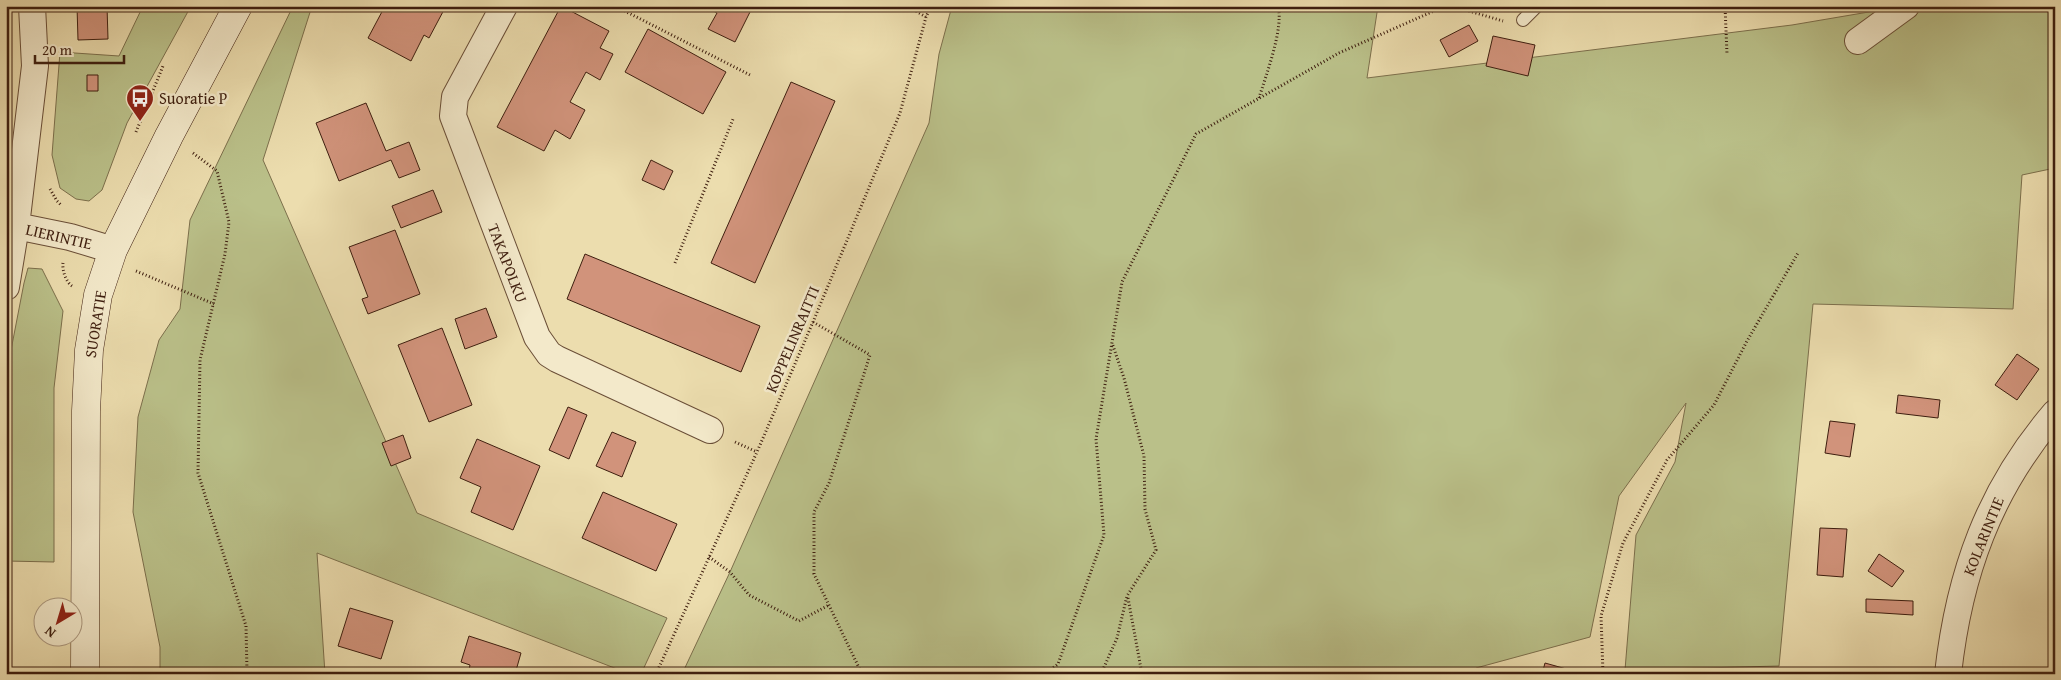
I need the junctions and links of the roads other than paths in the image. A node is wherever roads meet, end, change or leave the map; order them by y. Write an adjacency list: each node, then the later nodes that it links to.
1 (32, 6): 8 (street, LIERINTIE)
2 (238, 6): 9 (street, SUORATIE)
3 (504, 6): 12 (street, TAKAPOLKU)
4 (1537, 6): 6 (lane)
5 (1906, 6): 7 (street)
6 (1524, 20)
7 (1858, 41)
8 (16, 226): 9 (street, LIERINTIE); 10 (street)
9 (122, 259): 13 (street, SUORATIE)
10 (6, 287)
11 (2055, 413): 14 (street, KOLARINTIE)
12 (710, 430)
13 (85, 674)
14 (1948, 674)

